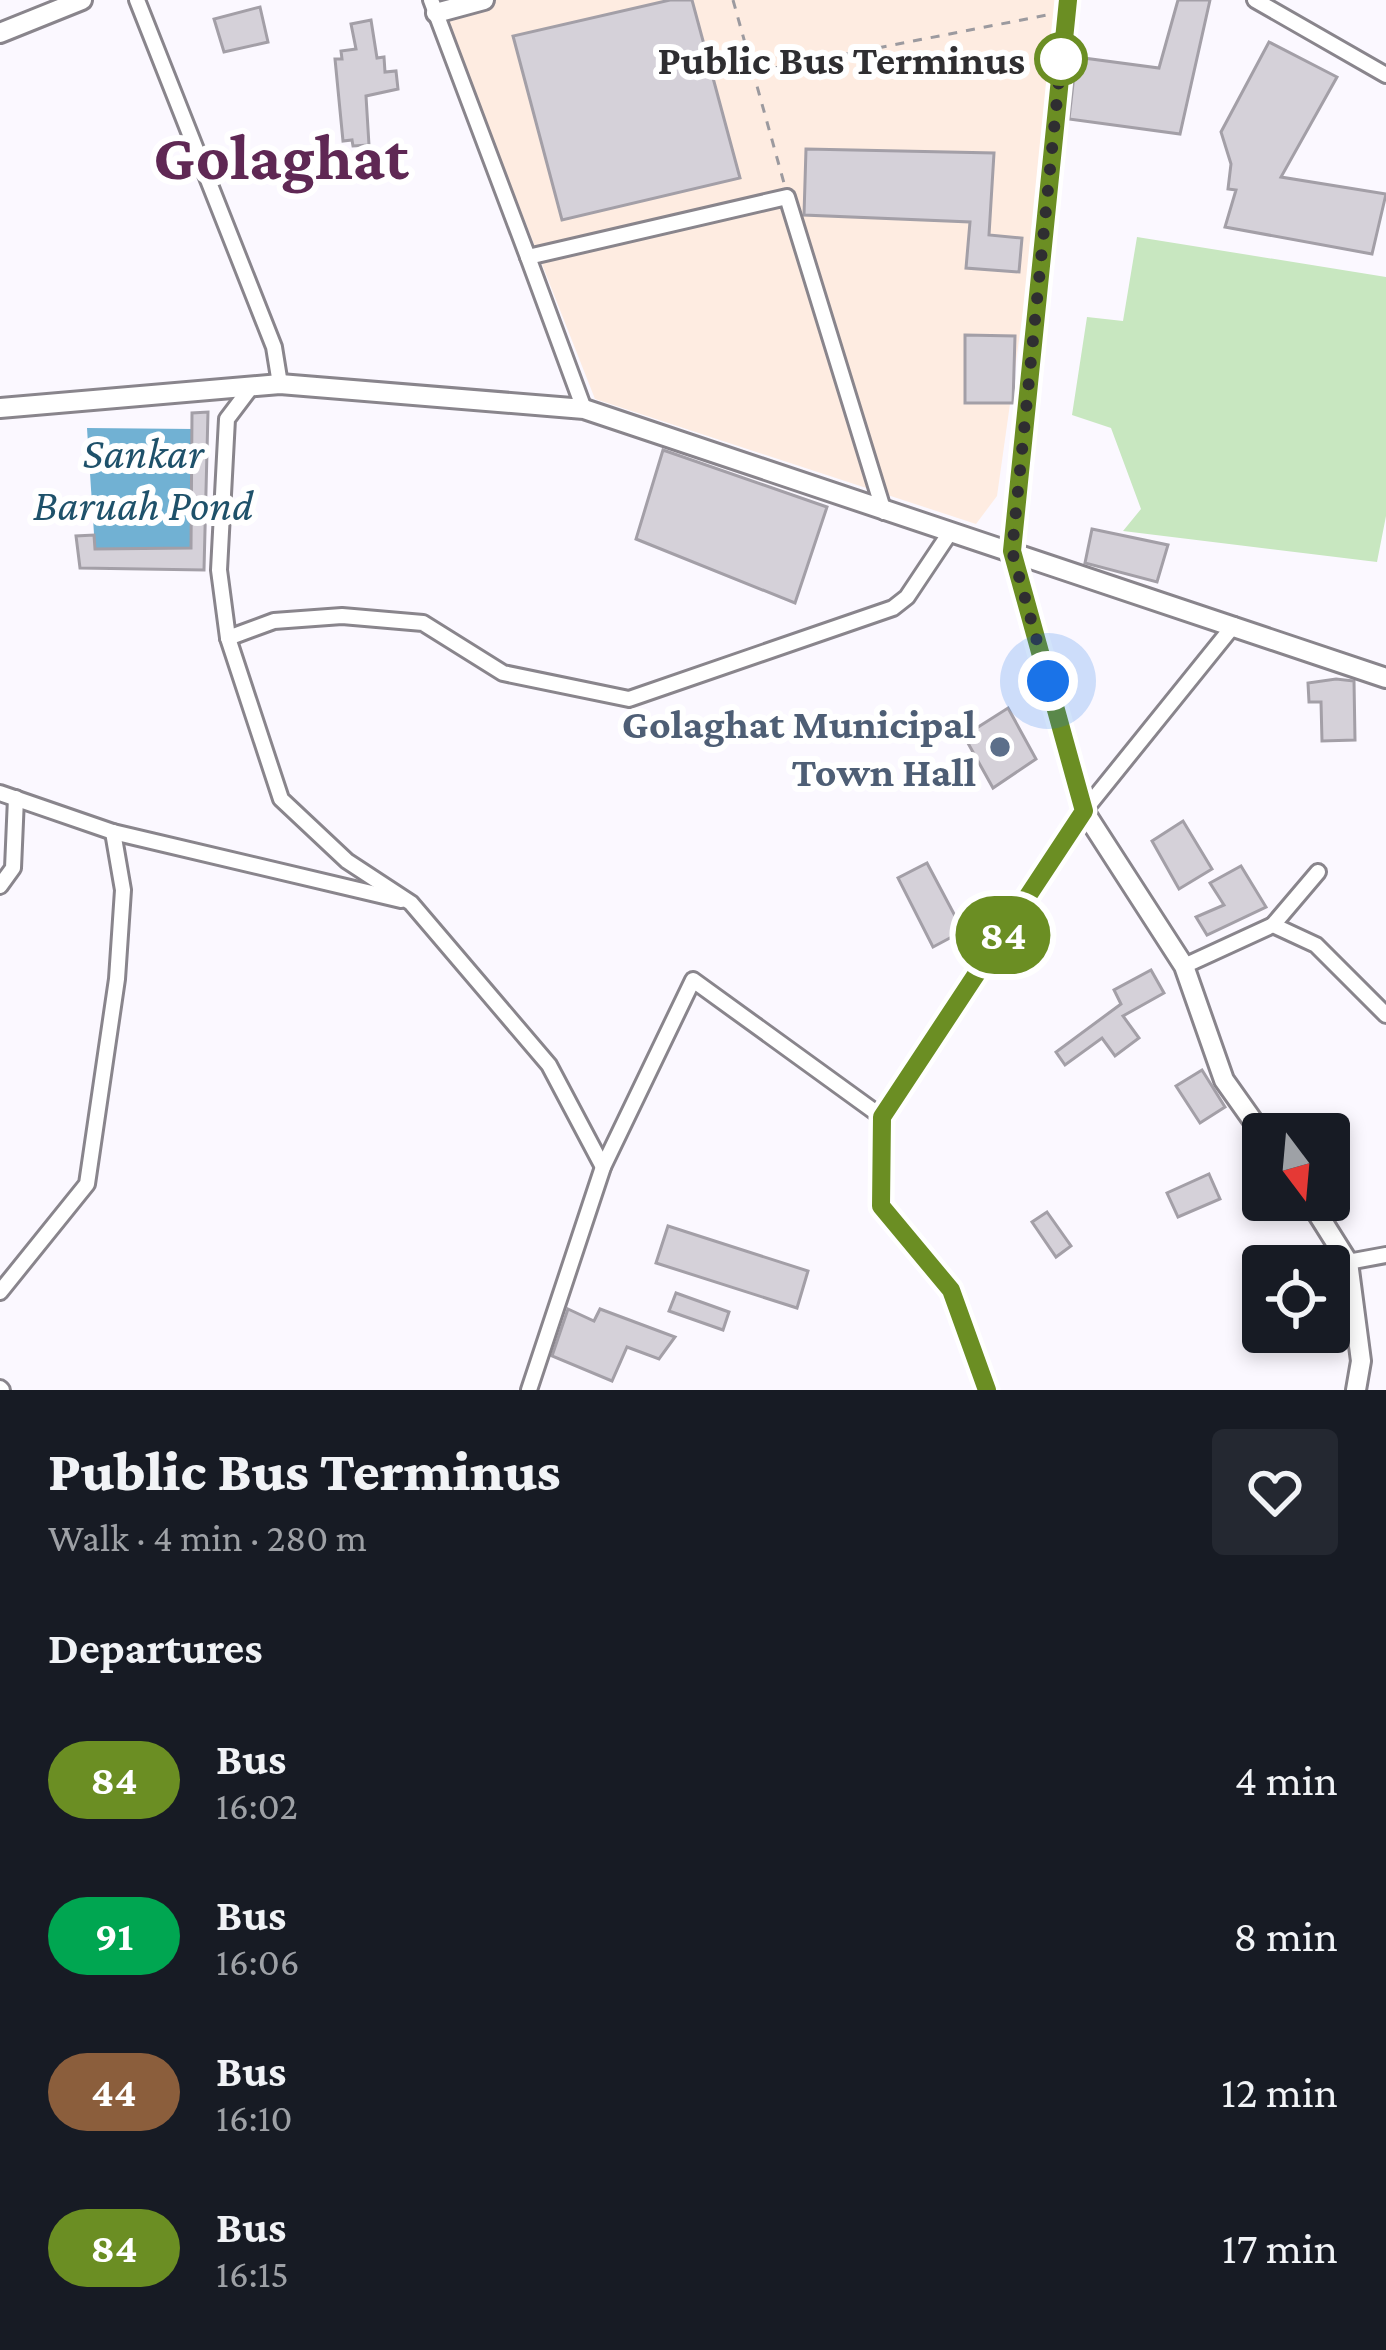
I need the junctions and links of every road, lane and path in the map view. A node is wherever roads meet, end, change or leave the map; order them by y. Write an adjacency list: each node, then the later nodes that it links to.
1 (82, 0): 8 (main road)
2 (137, 0): 13 (street)
3 (484, 0): 6 (main road)
4 (733, 0): 9 (path)
5 (1256, 0): 10 (street)
6 (434, 6): 12 (street)
7 (1067, 6): 9 (path); 21 (main road)
8 (0, 33)
9 (754, 72): 11 (path)
10 (1386, 75)
11 (787, 197): 12 (street); 19 (street)
12 (528, 257): 17 (street)
13 (280, 384): 14 (main road); 17 (main road)
14 (252, 386): 15 (main road); 18 (street)
15 (203, 388): 16 (main road); 18 (street)
16 (0, 408)
17 (584, 409): 19 (main road)
18 (227, 419): 23 (street)
19 (884, 512): 20 (main road)
20 (949, 534): 21 (main road); 23 (street)
21 (1012, 551): 22 (main road); 27 (main road)
22 (1234, 626): 24 (main road); 27 (street)
23 (228, 638): 31 (street)
24 (1386, 678)
25 (0, 793): 26 (street)
26 (16, 798): 28 (street); 30 (street)
27 (1084, 811): 33 (main road); 36 (main road)
28 (113, 832): 31 (street); 41 (street)
29 (1318, 872): 32 (street)
30 (0, 886)
31 (412, 903): 37 (street)
32 (1273, 925): 33 (street); 34 (street)
33 (1184, 966): 35 (main road)
34 (1386, 1015)
35 (1247, 1113)
36 (882, 1117): 37 (street); 43 (main road)
37 (603, 1167): 42 (street)
38 (1386, 1255): 39 (street)
39 (1350, 1262)
40 (1350, 1277): 44 (main road)
41 (0, 1292)
42 (529, 1390)
43 (987, 1390)
44 (1356, 1390)

